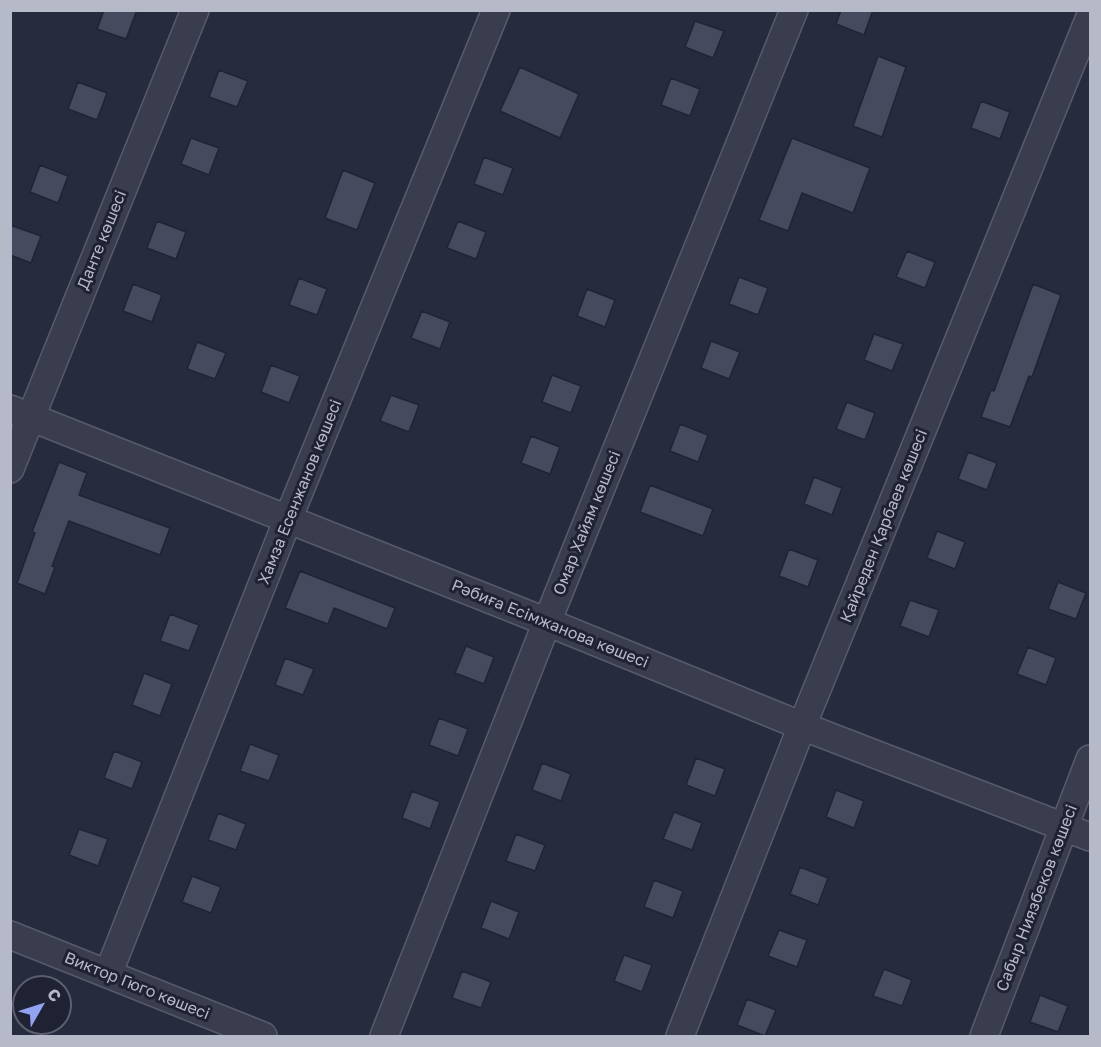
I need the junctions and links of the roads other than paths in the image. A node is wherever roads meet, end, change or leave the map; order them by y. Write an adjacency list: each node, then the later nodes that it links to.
1 (195, 10): 5 (street, Данте көшесі)
2 (496, 10): 7 (street, Хамза Есенжанов көшесі)
3 (794, 10): 8 (street, Омар Хайям көшесі)
4 (1090, 17): 9 (street, Қайреден Қарбаев көшесі)
5 (21, 413): 6 (street, Данте көшесі); 7 (street, Рәбиға Есімжанова көшесі)
6 (10, 469)
7 (288, 519): 8 (street, Рәбиға Есімжанова көшесі); 14 (street, Хамза Есенжанов көшесі)
8 (548, 622): 9 (street, Рәбиға Есімжанова көшесі); 16 (street, Омар Хайям көшесі)
9 (802, 726): 11 (street, Рәбиға Есімжанова көшесі); 17 (street, Қайреден Қарбаев көшесі)
10 (1090, 759): 11 (street, Сабыр Ниязбеков көшесі)
11 (1065, 827): 12 (street, Рәбиға Есімжанова көшесі); 18 (street, Сабыр Ниязбеков көшесі)
12 (1090, 837)
13 (10, 935): 14 (street, Виктор Гюго көшесі)
14 (108, 974): 15 (street, Виктор Гюго көшесі)
15 (263, 1036)
16 (384, 1036)
17 (681, 1036)
18 (984, 1036)

